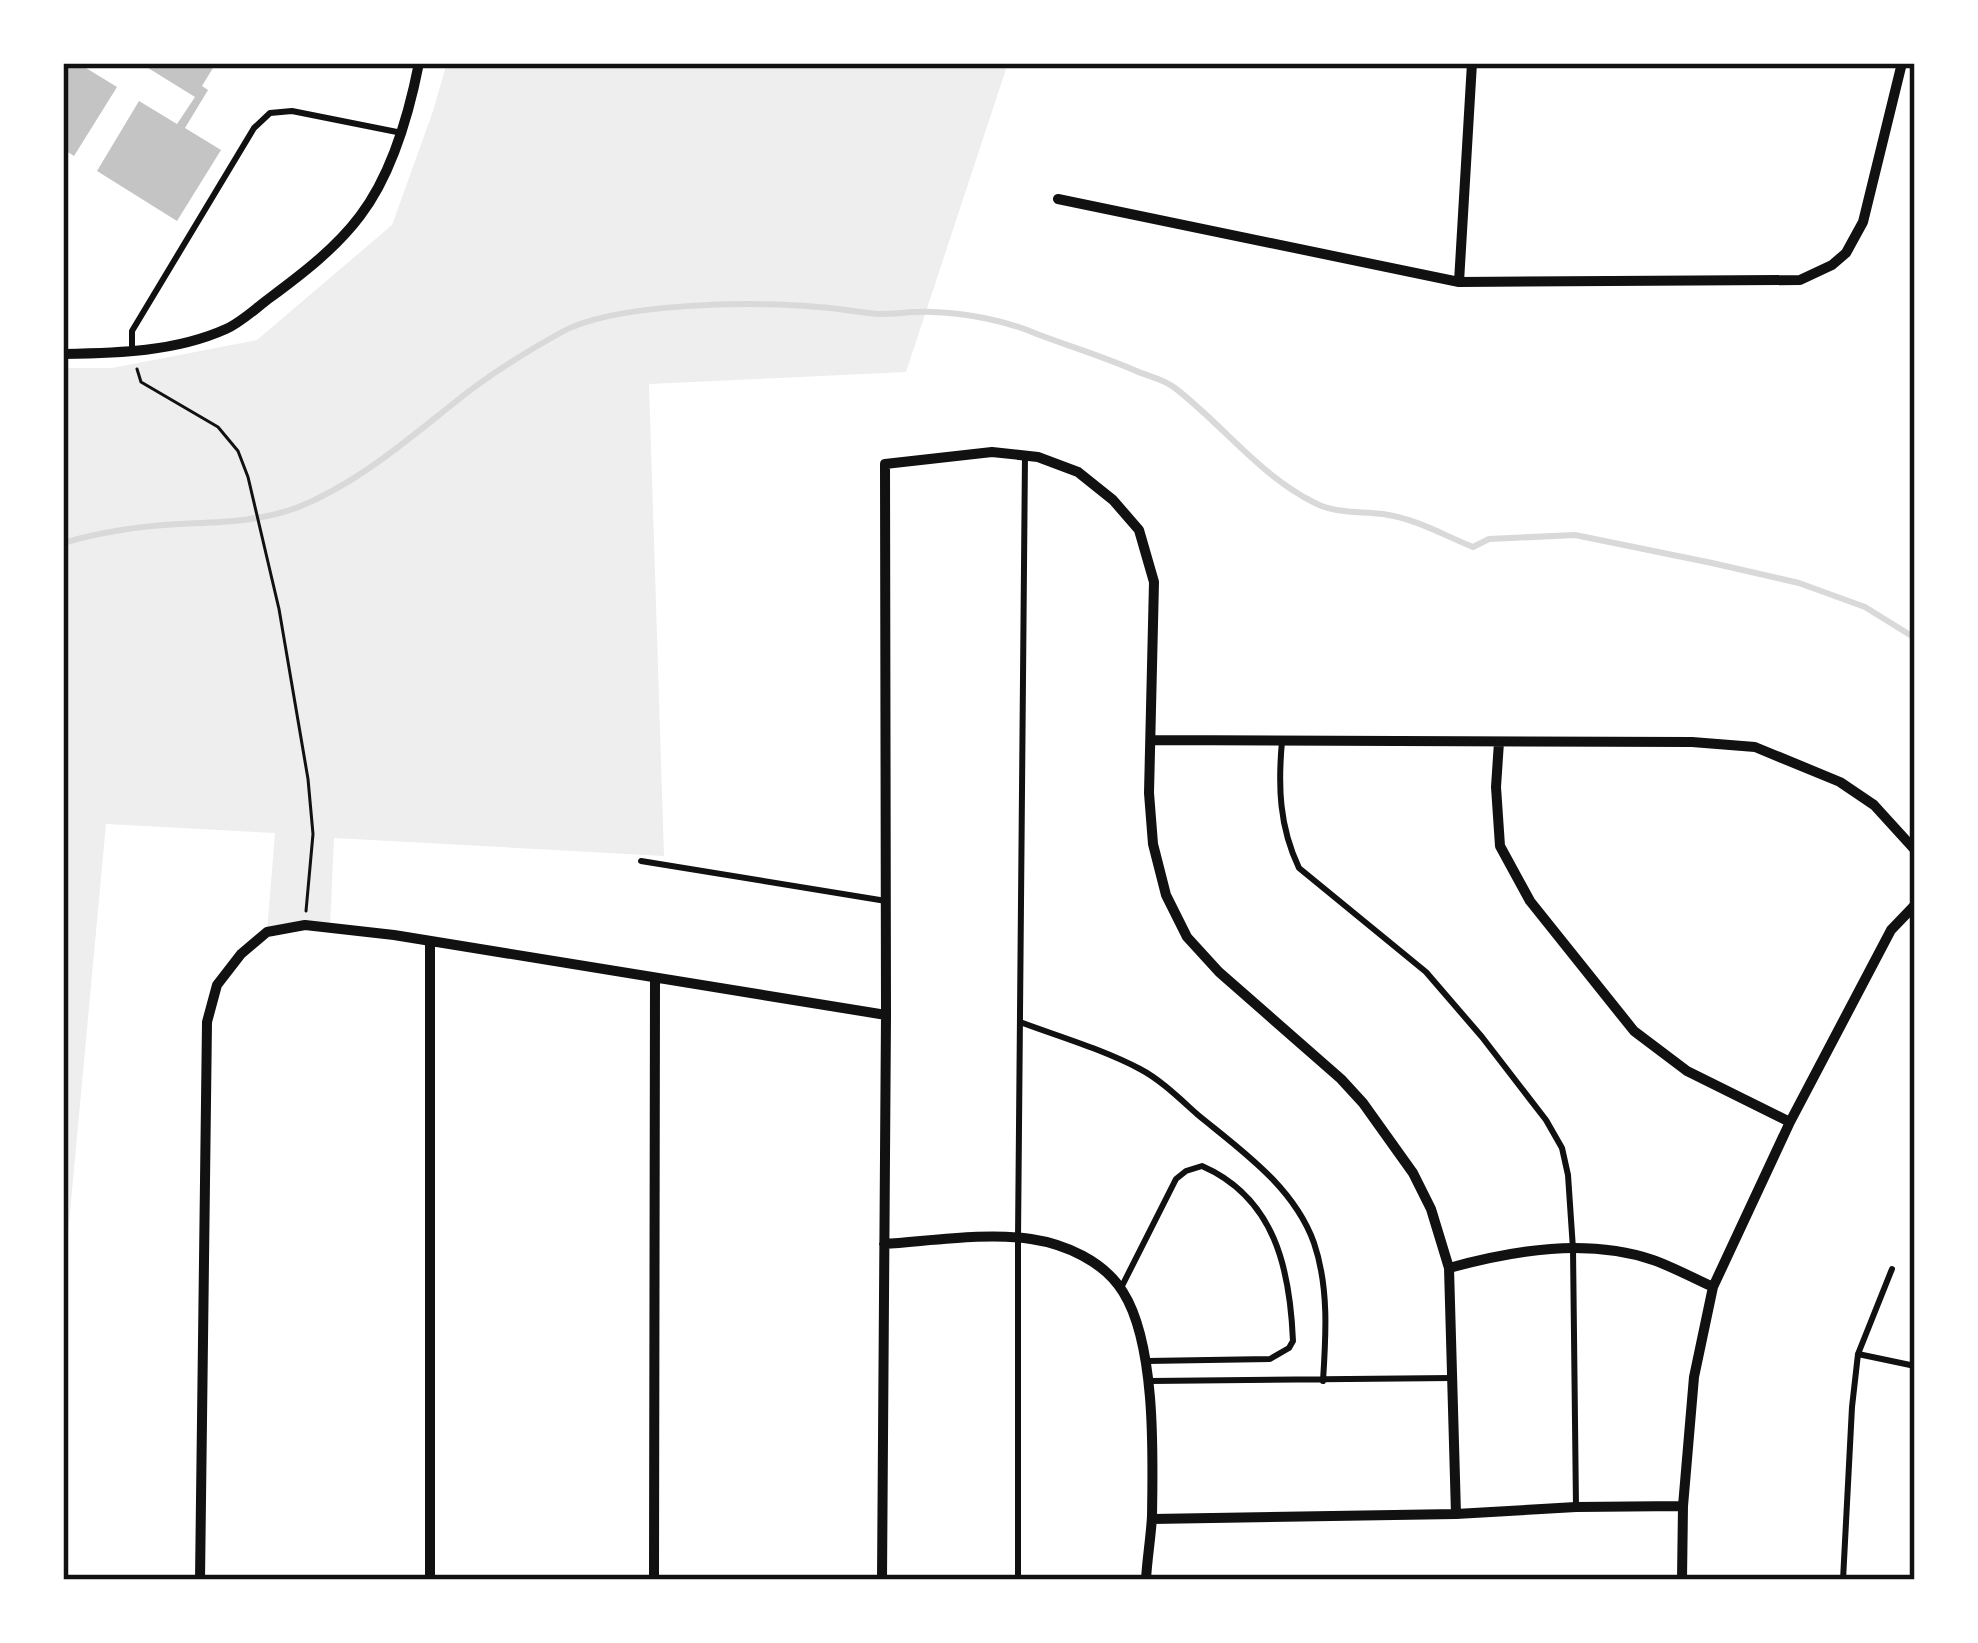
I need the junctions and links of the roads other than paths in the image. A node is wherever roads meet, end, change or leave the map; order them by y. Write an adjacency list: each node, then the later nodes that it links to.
1 (419, 63): 4 (street)
2 (1472, 63): 6 (street)
3 (1902, 63): 6 (street)
4 (401, 133): 7 (street); 7 (lane)
5 (1058, 199): 6 (street)
6 (1459, 282)
7 (132, 352): 8 (street)
8 (63, 354)
9 (1025, 455): 10 (street); 15 (street); 20 (lane)
10 (1152, 740): 11 (street); 25 (street)
11 (1282, 741): 12 (street); 24 (lane)
12 (1499, 742): 13 (street); 21 (street)
13 (1915, 850)
14 (641, 861): 15 (lane)
15 (886, 901): 19 (street)
16 (1915, 905): 21 (street)
17 (430, 943): 18 (street); 39 (street); 40 (street)
18 (655, 980): 19 (street); 41 (street)
19 (886, 1015): 23 (street)
20 (1020, 1022): 22 (lane); 34 (lane)
21 (1790, 1121): 28 (street)
22 (1018, 1238): 23 (street); 27 (street); 43 (lane)
23 (884, 1244): 42 (street)
24 (1573, 1249): 25 (street); 28 (street); 36 (lane)
25 (1449, 1268): 32 (street)
26 (1892, 1269): 29 (lane)
27 (1121, 1287): 30 (street); 30 (lane)
28 (1713, 1287): 35 (street)
29 (1858, 1354): 31 (lane); 46 (lane)
30 (1147, 1361): 33 (street)
31 (1915, 1366)
32 (1452, 1378): 34 (lane); 37 (street)
33 (1148, 1381): 34 (lane); 38 (street)
34 (1323, 1381)
35 (1683, 1506): 36 (street); 45 (street)
36 (1576, 1507): 37 (street)
37 (1456, 1514): 38 (street)
38 (1152, 1519): 44 (street)
39 (200, 1580)
40 (430, 1580)
41 (654, 1580)
42 (882, 1580)
43 (1018, 1580)
44 (1146, 1580)
45 (1682, 1580)
46 (1843, 1580)

